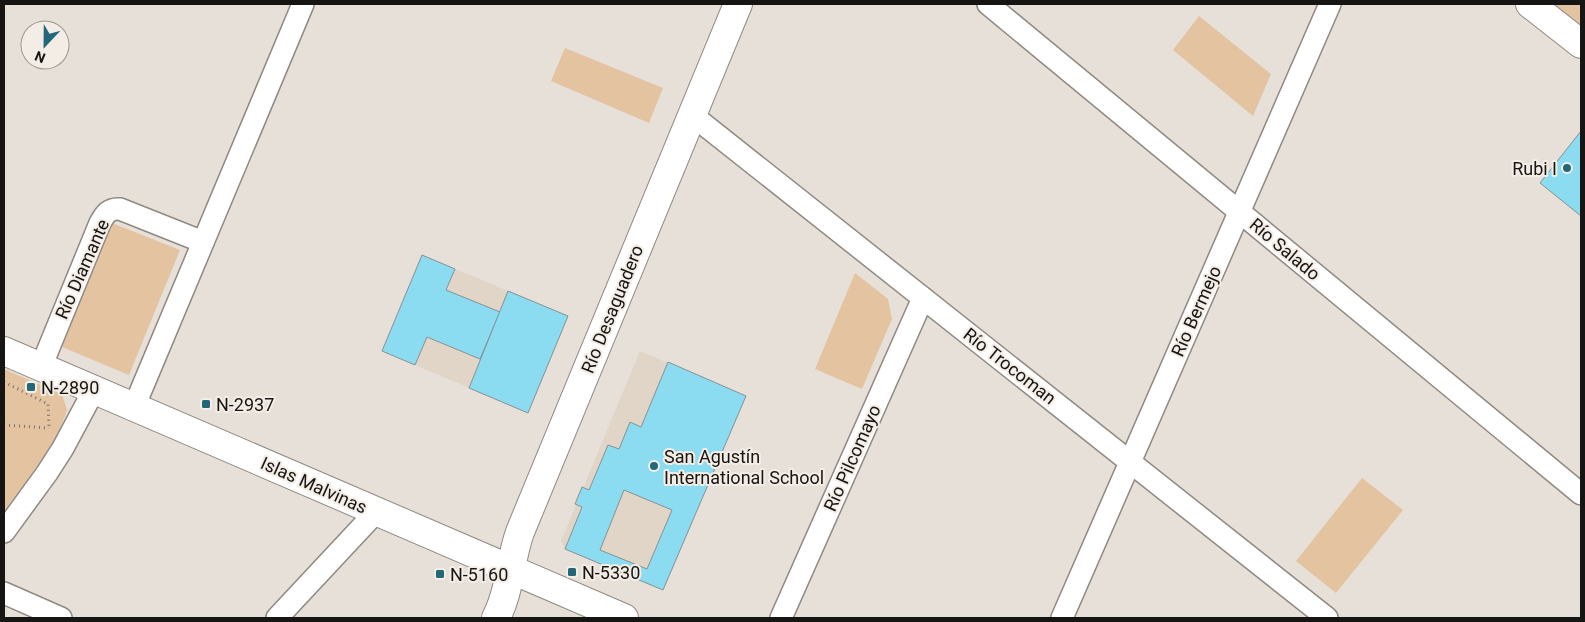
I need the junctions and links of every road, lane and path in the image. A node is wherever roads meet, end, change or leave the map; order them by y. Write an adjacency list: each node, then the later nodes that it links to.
1 (303, 4): 9 (street)
2 (988, 4): 8 (street, Río Salado)
3 (1330, 4): 8 (street, Río Bermejo)
4 (1530, 4): 6 (main road)
5 (735, 5): 7 (main road, Río Desaguadero)
6 (1581, 44)
7 (692, 116): 10 (street, Río Trocoman); 24 (main road, Río Desaguadero)
8 (1240, 212): 20 (street, Río Bermejo); 21 (street, Río Salado)
9 (203, 242): 12 (street, Río Diamante); 15 (street)
10 (923, 298): 20 (street, Río Trocoman); 30 (street, Río Pilcomayo)
11 (4, 351): 12 (main road, Islas Malvinas)
12 (41, 367): 14 (main road, Islas Malvinas)
13 (4, 382): 17 (path)
14 (94, 390): 15 (main road, Islas Malvinas); 23 (street)
15 (134, 407): 22 (main road, Islas Malvinas)
16 (4, 425): 17 (path)
17 (49, 428): 18 (path); 19 (path)
18 (54, 428)
19 (49, 434)
20 (1130, 461): 31 (street, Río Bermejo); 32 (street, Río Trocoman)
21 (1581, 494)
22 (376, 512): 24 (main road, Islas Malvinas); 27 (street)
23 (4, 532)
24 (510, 570): 28 (main road, Río Desaguadero); 29 (main road, Islas Malvinas)
25 (4, 593): 26 (street)
26 (61, 618)
27 (277, 618)
28 (496, 618)
29 (624, 618)
30 (781, 618)
31 (1062, 618)
32 (1327, 618)

